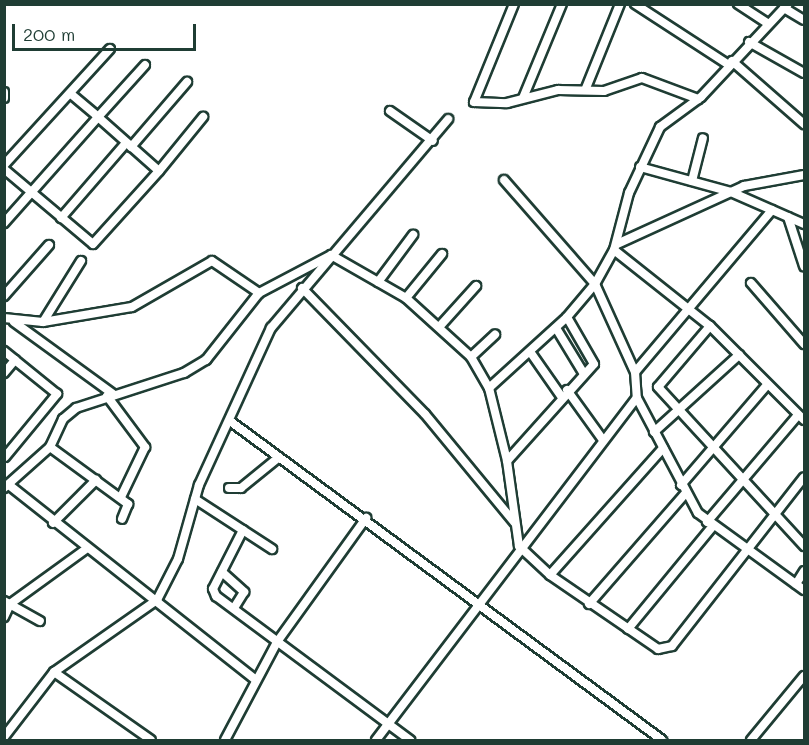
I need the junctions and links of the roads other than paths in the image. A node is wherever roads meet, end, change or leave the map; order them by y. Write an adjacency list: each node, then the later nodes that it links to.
1 (514, 4): 19 (street)
2 (562, 4): 19 (street)
3 (620, 4): 15 (street)
4 (635, 4): 11 (street)
5 (738, 4): 8 (street)
6 (786, 6): 7 (street); 8 (street)
7 (804, 20)
8 (767, 23): 9 (street)
9 (749, 42): 11 (street); 13 (street)
10 (110, 49): 17 (street)
11 (730, 63): 20 (street); 25 (street)
12 (145, 66): 22 (street)
13 (804, 73)
14 (188, 82): 28 (street)
15 (585, 88): 19 (street); 20 (street)
16 (4, 92): 18 (street)
17 (71, 94): 22 (street); 29 (street)
18 (4, 98)
19 (523, 98)
20 (698, 99): 30 (street)
21 (390, 111): 27 (street)
22 (98, 117): 28 (street); 36 (street)
23 (203, 117): 31 (street)
24 (448, 119): 27 (street)
25 (804, 124)
26 (704, 138): 34 (street)
27 (433, 141): 46 (street)
28 (129, 145): 31 (street); 39 (street)
29 (4, 167): 36 (street)
30 (640, 167): 34 (street); 44 (street)
31 (159, 171): 39 (street)
32 (804, 175): 35 (street)
33 (504, 180): 51 (street)
34 (692, 182): 35 (street)
35 (731, 192): 37 (street); 44 (street)
36 (31, 193): 39 (street); 40 (street)
37 (772, 210): 38 (street); 57 (street)
38 (788, 217): 41 (street); 48 (street)
39 (61, 218)
40 (4, 223)
41 (804, 224)
42 (413, 235): 49 (street)
43 (49, 245): 55 (street)
44 (615, 247): 51 (street); 57 (street)
45 (442, 254): 56 (street)
46 (331, 255): 49 (street); 53 (street); 54 (street)
47 (81, 261): 60 (street)
48 (804, 266)
49 (378, 282): 56 (street)
50 (751, 283): 65 (street)
51 (594, 284): 58 (street); 71 (street)
52 (476, 286): 61 (street)
53 (302, 288): 81 (street); 103 (street)
54 (259, 293): 60 (street); 77 (street)
55 (4, 296)
56 (406, 298): 61 (street)
57 (691, 309): 62 (street); 71 (street)
58 (567, 317): 63 (street); 73 (street)
59 (9, 320): 60 (street); 77 (street)
60 (43, 322)
61 (440, 326): 69 (street)
62 (710, 326): 68 (street); 79 (street)
63 (556, 328): 67 (street); 73 (street)
64 (495, 335): 69 (street)
65 (804, 344)
66 (4, 351): 70 (street)
67 (531, 353): 75 (street); 76 (street)
68 (739, 355): 74 (street); 79 (street)
69 (471, 357): 75 (street)
70 (15, 360): 72 (street); 87 (street)
71 (635, 372): 78 (street)
72 (4, 373)
73 (584, 374): 76 (street)
74 (767, 385): 80 (street); 86 (street)
75 (489, 388): 89 (street)
76 (564, 393): 83 (street); 89 (street)
77 (110, 395): 84 (street); 97 (street)
78 (637, 398): 82 (street); 83 (street)
79 (679, 410): 82 (street); 86 (street)
80 (801, 417): 92 (street)
81 (230, 422): 88 (street); 98 (street)
82 (654, 432): 85 (street)
83 (603, 440): 106 (street)
84 (50, 447): 91 (street); 94 (street)
85 (663, 448): 93 (street); 113 (street)
86 (712, 448): 92 (street); 93 (street)
87 (5, 457)
88 (279, 457): 95 (street); 100 (street)
89 (507, 461): 103 (street)
90 (804, 477): 99 (street)
91 (96, 480): 97 (street); 102 (street)
92 (743, 480): 99 (street); 104 (street)
93 (681, 485): 96 (street)
94 (7, 487): 102 (street)
95 (229, 488)
96 (685, 494): 104 (street); 119 (street)
97 (121, 497): 101 (street)
98 (195, 499): 105 (street); 116 (street)
99 (774, 513): 107 (street); 110 (street)
100 (366, 518): 117 (street); 124 (street)
101 (122, 519)
102 (53, 523): 108 (street)
103 (516, 524): 106 (street)
104 (709, 524): 110 (street); 123 (street)
105 (243, 530): 109 (street); 112 (street)
106 (519, 546): 113 (street); 117 (street)
107 (804, 546)
108 (86, 549): 116 (street); 118 (street)
109 (272, 549)
110 (744, 550): 114 (street); 123 (street)
111 (804, 571): 114 (street)
112 (222, 572): 120 (street); 120 (street)
113 (550, 575): 119 (street)
114 (796, 584): 115 (street)
115 (804, 590)
116 (157, 600): 125 (street); 127 (street)
117 (478, 601): 128 (street); 134 (street)
118 (7, 603): 121 (street); 122 (street)
119 (589, 604): 123 (street)
120 (234, 608): 124 (street)
121 (4, 617)
122 (40, 621)
123 (628, 629)
124 (277, 642): 127 (street); 128 (street)
125 (54, 672): 129 (street); 130 (street)
126 (804, 676): 135 (street)
127 (255, 680): 131 (street)
128 (387, 724): 132 (street); 133 (street)
129 (4, 738)
130 (151, 741)
131 (225, 741)
132 (376, 741)
133 (410, 741)
134 (662, 741)
135 (751, 741)

